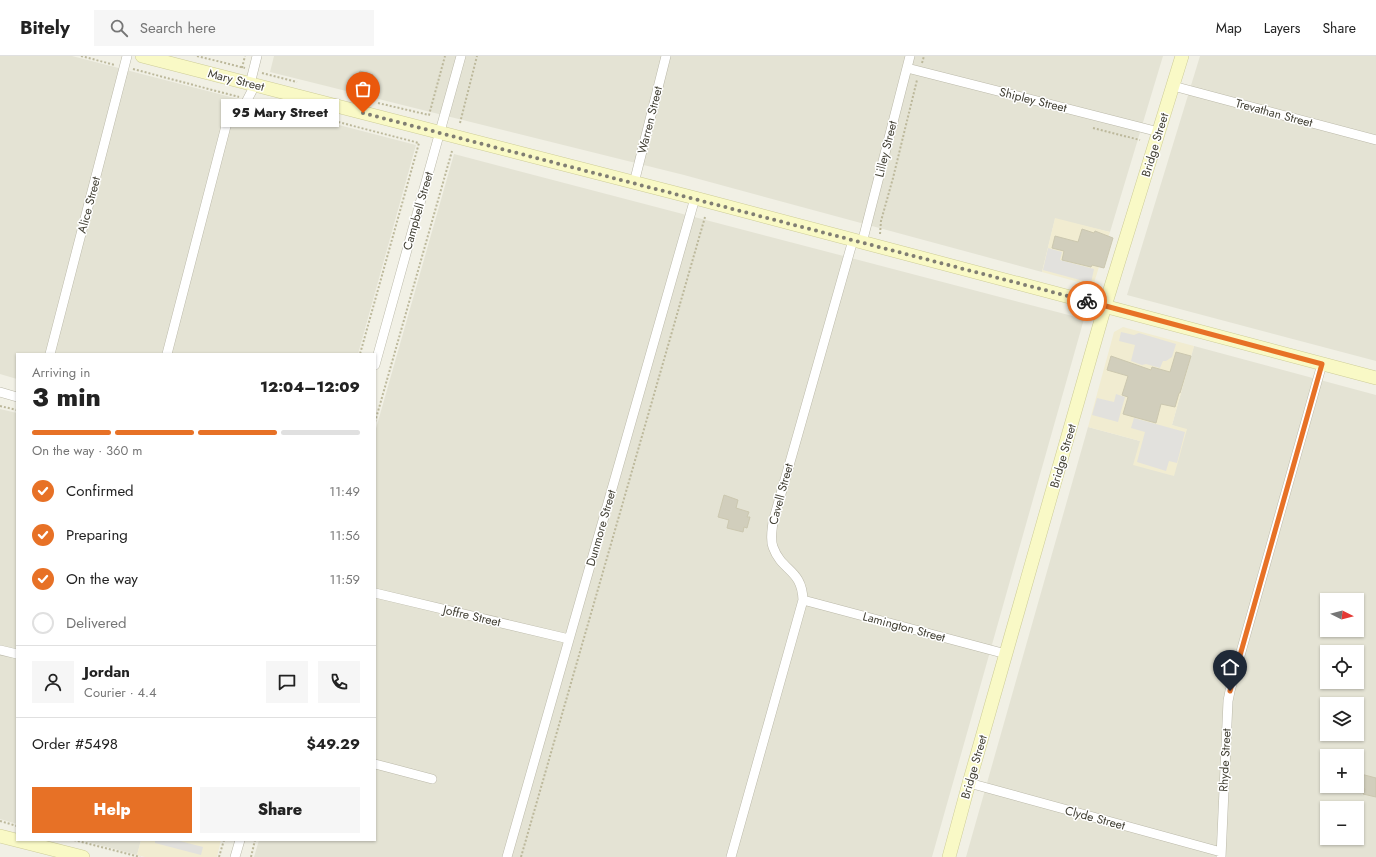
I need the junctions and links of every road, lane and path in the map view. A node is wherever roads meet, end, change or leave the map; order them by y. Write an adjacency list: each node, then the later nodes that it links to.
1 (127, 56): 35 (street, Alice Street)
2 (142, 56): 18 (street, Mary Street)
3 (197, 56): 13 (path)
4 (245, 56): 13 (path)
5 (257, 56): 15 (street)
6 (445, 56): 20 (path)
7 (461, 56): 24 (street, Campbell Street)
8 (477, 56): 21 (path)
9 (666, 56): 29 (street, Warren Street)
10 (910, 56): 14 (street, Lilley Street)
11 (924, 56): 16 (path)
12 (1182, 56): 19 (street, Bridge Street)
13 (242, 68): 15 (path)
14 (907, 68): 16 (street, Shipley Street); 33 (street, Lilley Street)
15 (253, 71): 17 (path); 18 (street)
16 (920, 71): 23 (street, Shipley Street); 32 (path)
17 (299, 83)
18 (253, 84): 24 (street, Mary Street); 36 (street)
19 (1173, 86): 23 (street, Bridge Street); 26 (street, Trevathan Street)
20 (376, 103)
21 (460, 123)
22 (1093, 128): 25 (path)
23 (1159, 132): 34 (street, Bridge Street)
24 (440, 133): 29 (street, Mary Street); 38 (street, Campbell Street)
25 (1140, 140)
26 (1376, 140)
27 (419, 143): 37 (path)
28 (452, 151): 45 (path)
29 (634, 183): 30 (street, Mary Street)
30 (695, 198): 33 (street, Mary Street); 48 (street, Dunmore Street)
31 (705, 217): 71 (path)
32 (880, 234)
33 (858, 241): 34 (street, Mary Street); 47 (street, Cavell Street)
34 (1105, 306): 39 (street, Mary Street); 51 (street, Bridge Street)
35 (50, 353)
36 (167, 353)
37 (360, 353)
38 (376, 361)
39 (1322, 364): 40 (street, Mary Street); 64 (street, Rhyde Street)
40 (1376, 378)
41 (0, 392): 42 (street)
42 (16, 397)
43 (0, 406): 44 (path)
44 (16, 410)
45 (376, 418)
46 (376, 593): 48 (street, Joffre Street)
47 (803, 600): 51 (street, Lamington Street); 72 (street, Cavell Street)
48 (569, 639): 70 (street, Dunmore Street)
49 (0, 650): 50 (street)
50 (16, 654)
51 (1006, 654): 54 (street, Bridge Street)
52 (376, 764): 53 (street)
53 (432, 779)
54 (969, 784): 64 (street, Clyde Street); 73 (street, Bridge Street)
55 (0, 821): 56 (path)
56 (16, 826)
57 (0, 836): 58 (street)
58 (16, 840)
59 (20, 841): 65 (street)
60 (78, 841): 66 (path)
61 (224, 841): 67 (path)
62 (240, 841): 68 (street)
63 (255, 841): 69 (path)
64 (1221, 854)
65 (83, 857)
66 (140, 857)
67 (219, 857)
68 (235, 857)
69 (250, 857)
70 (507, 857)
71 (521, 857)
72 (731, 857)
73 (949, 857)

